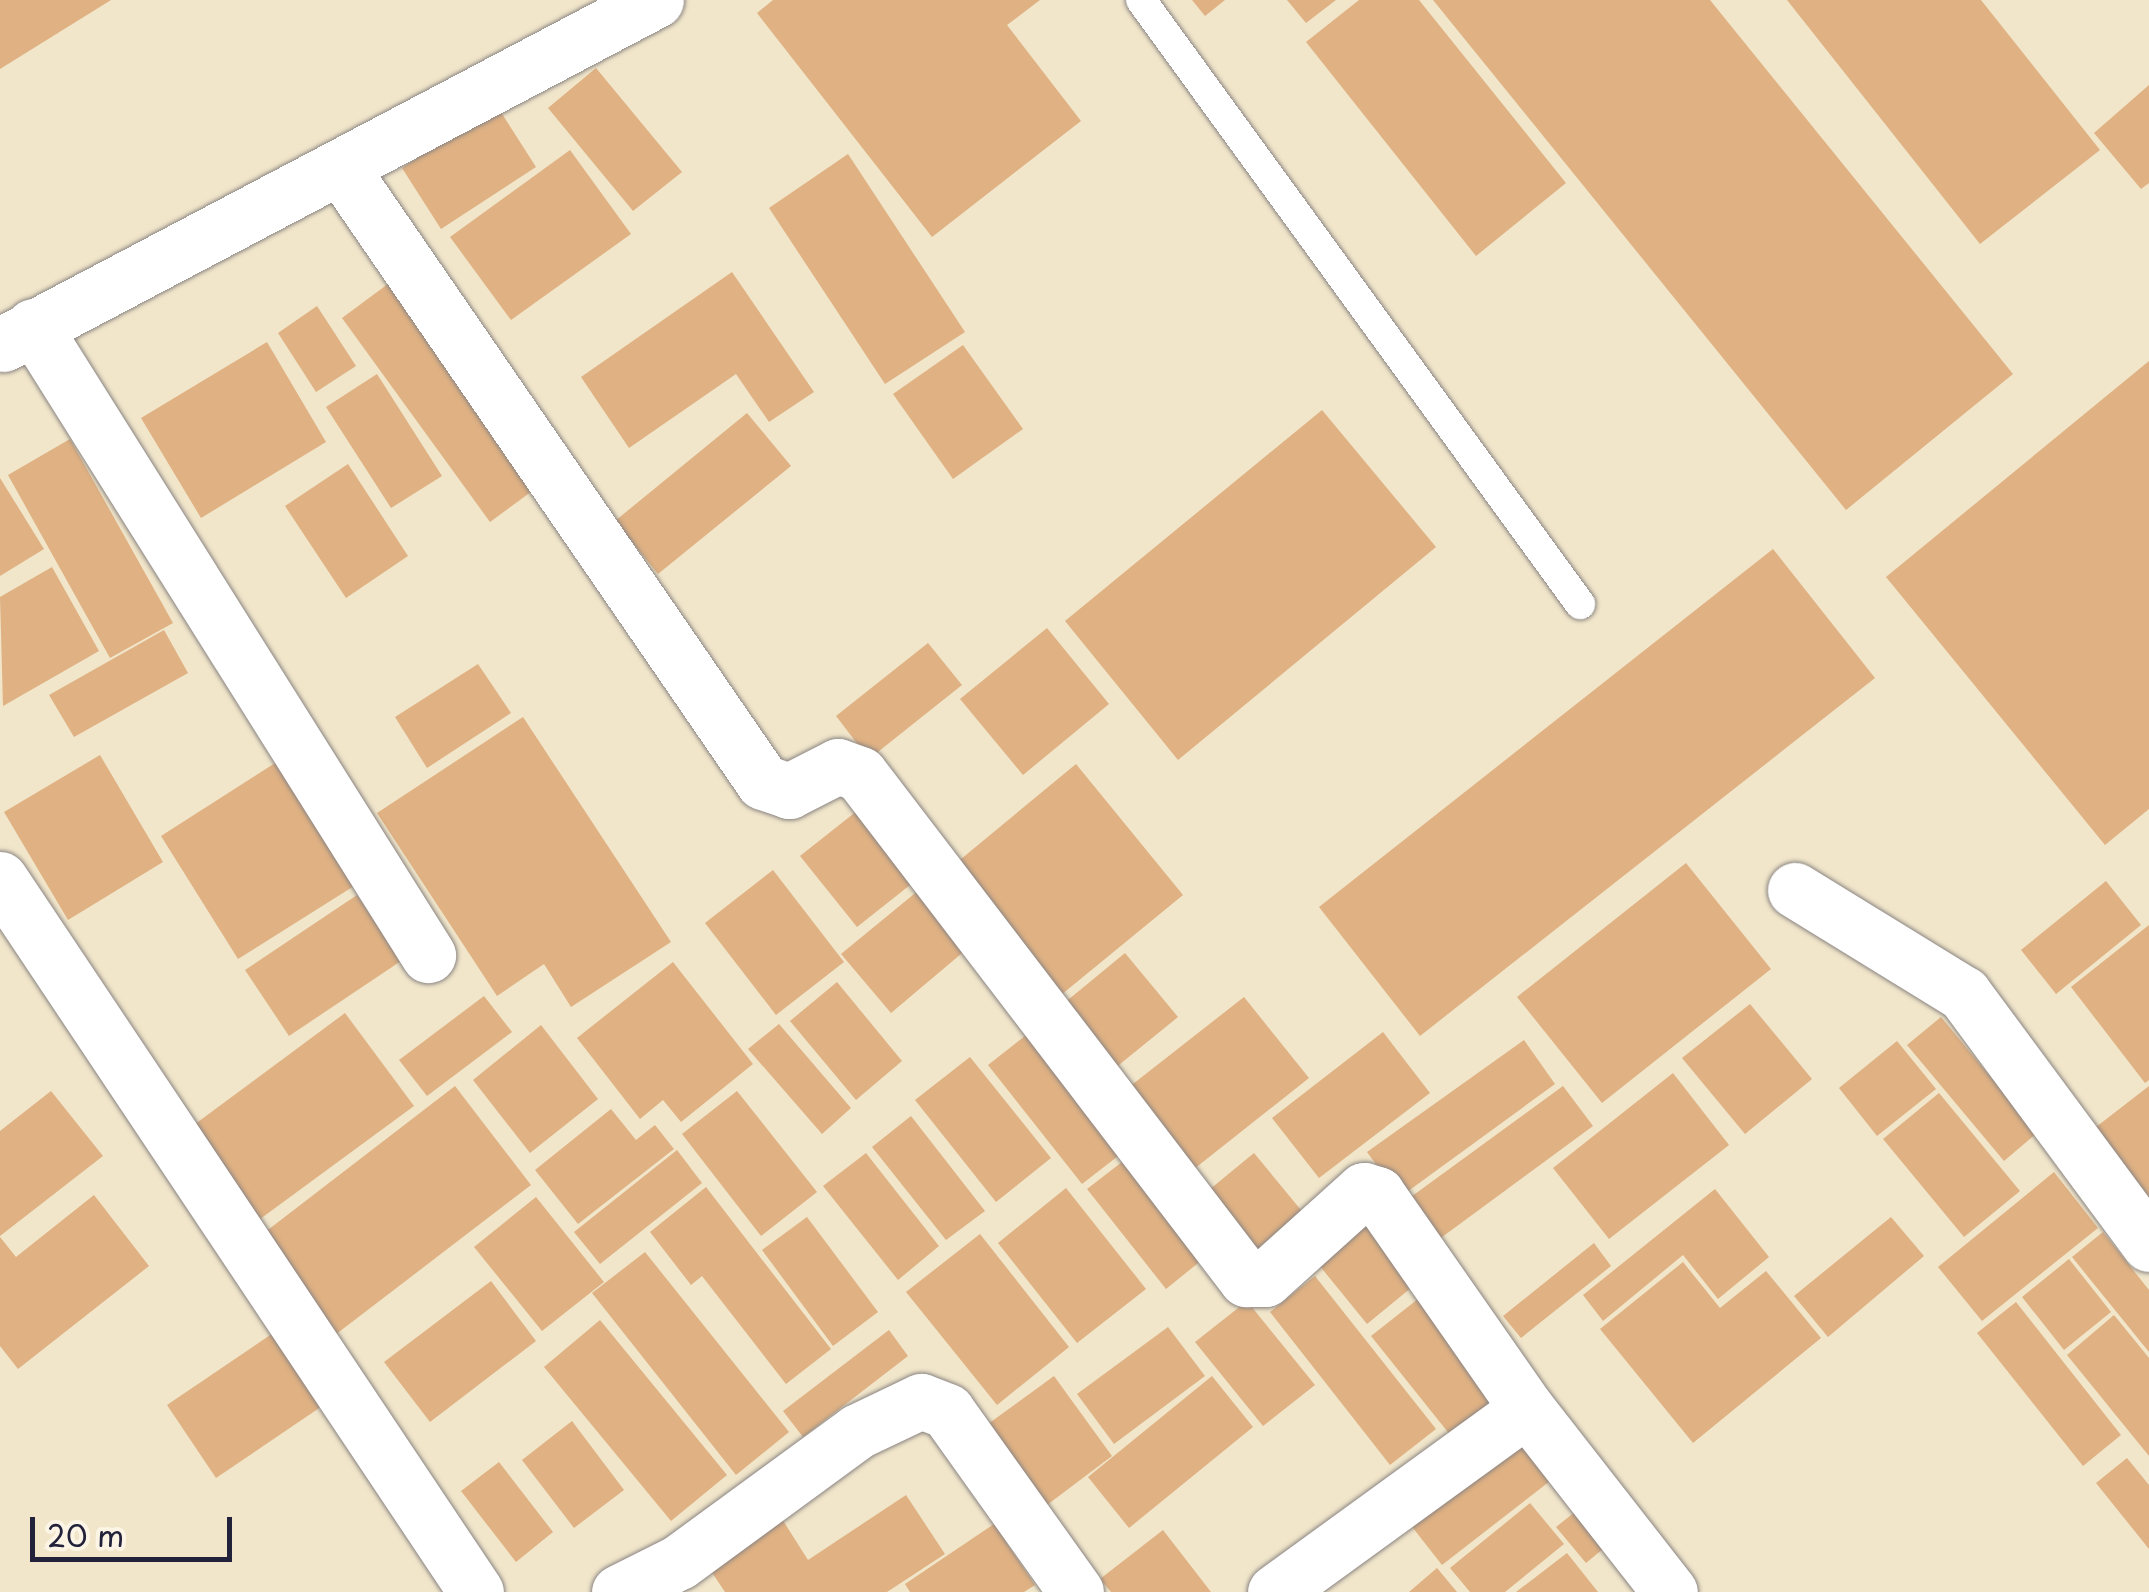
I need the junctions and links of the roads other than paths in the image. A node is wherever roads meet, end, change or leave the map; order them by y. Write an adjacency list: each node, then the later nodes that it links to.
1 (656, 0): 3 (street)
2 (1141, 0): 5 (lane)
3 (341, 168): 4 (street); 10 (street)
4 (17, 336): 8 (street)
5 (1580, 604)
6 (0, 880): 12 (street)
7 (1795, 890): 9 (street)
8 (428, 955)
9 (2149, 1244)
10 (1527, 1409): 15 (street); 16 (street)
11 (689, 1577): 13 (street); 14 (street)
12 (476, 1592)
13 (619, 1592)
14 (1076, 1592)
15 (1275, 1592)
16 (1670, 1592)

